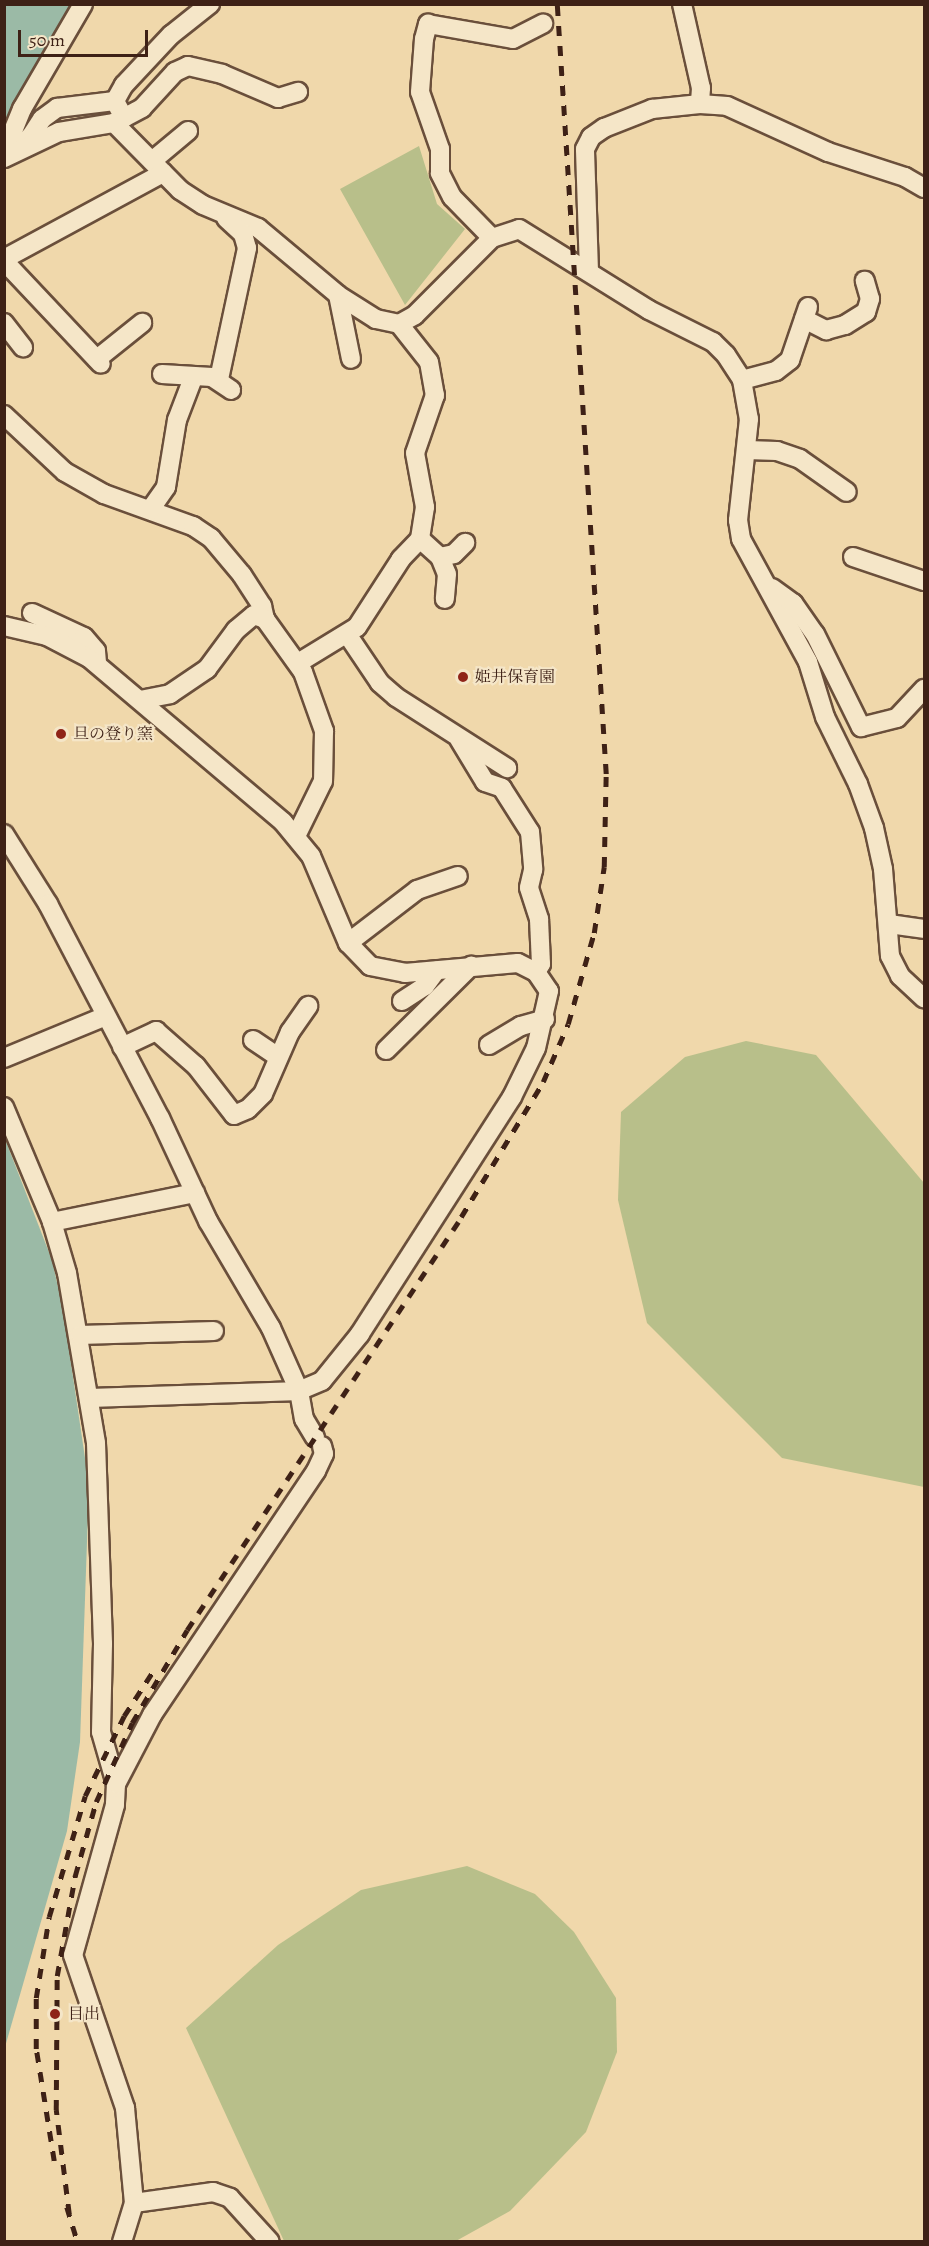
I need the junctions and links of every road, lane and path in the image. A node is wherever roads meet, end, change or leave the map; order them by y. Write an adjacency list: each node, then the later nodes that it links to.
1 (83, 4): 10 (street)
2 (210, 4): 6 (street)
3 (682, 4): 7 (street)
4 (543, 24): 14 (street)
5 (298, 92): 8 (street)
6 (115, 101): 8 (street); 10 (street)
7 (700, 104): 12 (street); 16 (street)
8 (119, 121): 10 (street); 11 (street)
9 (188, 131): 11 (street)
10 (4, 156)
11 (157, 167): 13 (street); 15 (street)
12 (924, 188)
13 (211, 208): 17 (street); 19 (street); 26 (street)
14 (492, 238): 16 (street); 22 (street)
15 (4, 260): 21 (street)
16 (589, 271): 27 (street)
17 (228, 278)
18 (865, 281): 27 (street)
19 (338, 295): 22 (street); 24 (street)
20 (4, 323): 23 (street)
21 (142, 323)
22 (399, 324): 32 (street)
23 (23, 347)
24 (351, 359)
25 (162, 374): 26 (street)
26 (193, 378): 31 (street)
27 (742, 380): 29 (street)
28 (4, 415): 31 (street)
29 (747, 450): 30 (street); 37 (street)
30 (847, 492)
31 (150, 510): 40 (street)
32 (420, 539): 34 (street); 42 (street)
33 (465, 543): 34 (street)
34 (440, 557): 38 (street)
35 (853, 557): 36 (street)
36 (924, 581)
37 (763, 582): 45 (street); 52 (street)
38 (445, 599)
39 (32, 613): 44 (street)
40 (265, 619): 43 (street); 46 (street)
41 (4, 626): 44 (street)
42 (348, 634): 43 (street); 47 (street)
43 (298, 663): 50 (street)
44 (97, 664): 46 (street)
45 (924, 689)
46 (140, 700): 50 (street)
47 (459, 739): 48 (street); 57 (street)
48 (507, 768)
49 (4, 834): 61 (street)
50 (296, 836): 54 (street)
51 (458, 876): 54 (street)
52 (889, 924): 53 (street); 58 (street)
53 (924, 929)
54 (348, 943): 56 (street)
55 (471, 966): 56 (street); 57 (street); 66 (street)
56 (436, 971): 59 (street)
57 (536, 972): 62 (street)
58 (924, 998)
59 (402, 1001)
60 (308, 1006): 67 (street)
61 (106, 1016): 65 (street); 68 (street)
62 (545, 1019): 64 (street); 74 (street)
63 (254, 1040): 67 (street)
64 (489, 1045)
65 (122, 1047): 67 (street); 70 (street)
66 (386, 1050)
67 (278, 1057)
68 (4, 1058)
69 (4, 1107): 71 (street)
70 (195, 1193): 71 (street); 74 (street)
71 (52, 1222): 73 (street)
72 (214, 1331): 73 (street)
73 (80, 1335): 75 (street)
74 (299, 1391): 75 (street); 76 (street)
75 (91, 1398): 76 (street)
76 (116, 1784): 77 (street)
77 (134, 2203): 78 (street); 79 (street)
78 (122, 2241)
79 (270, 2241)

